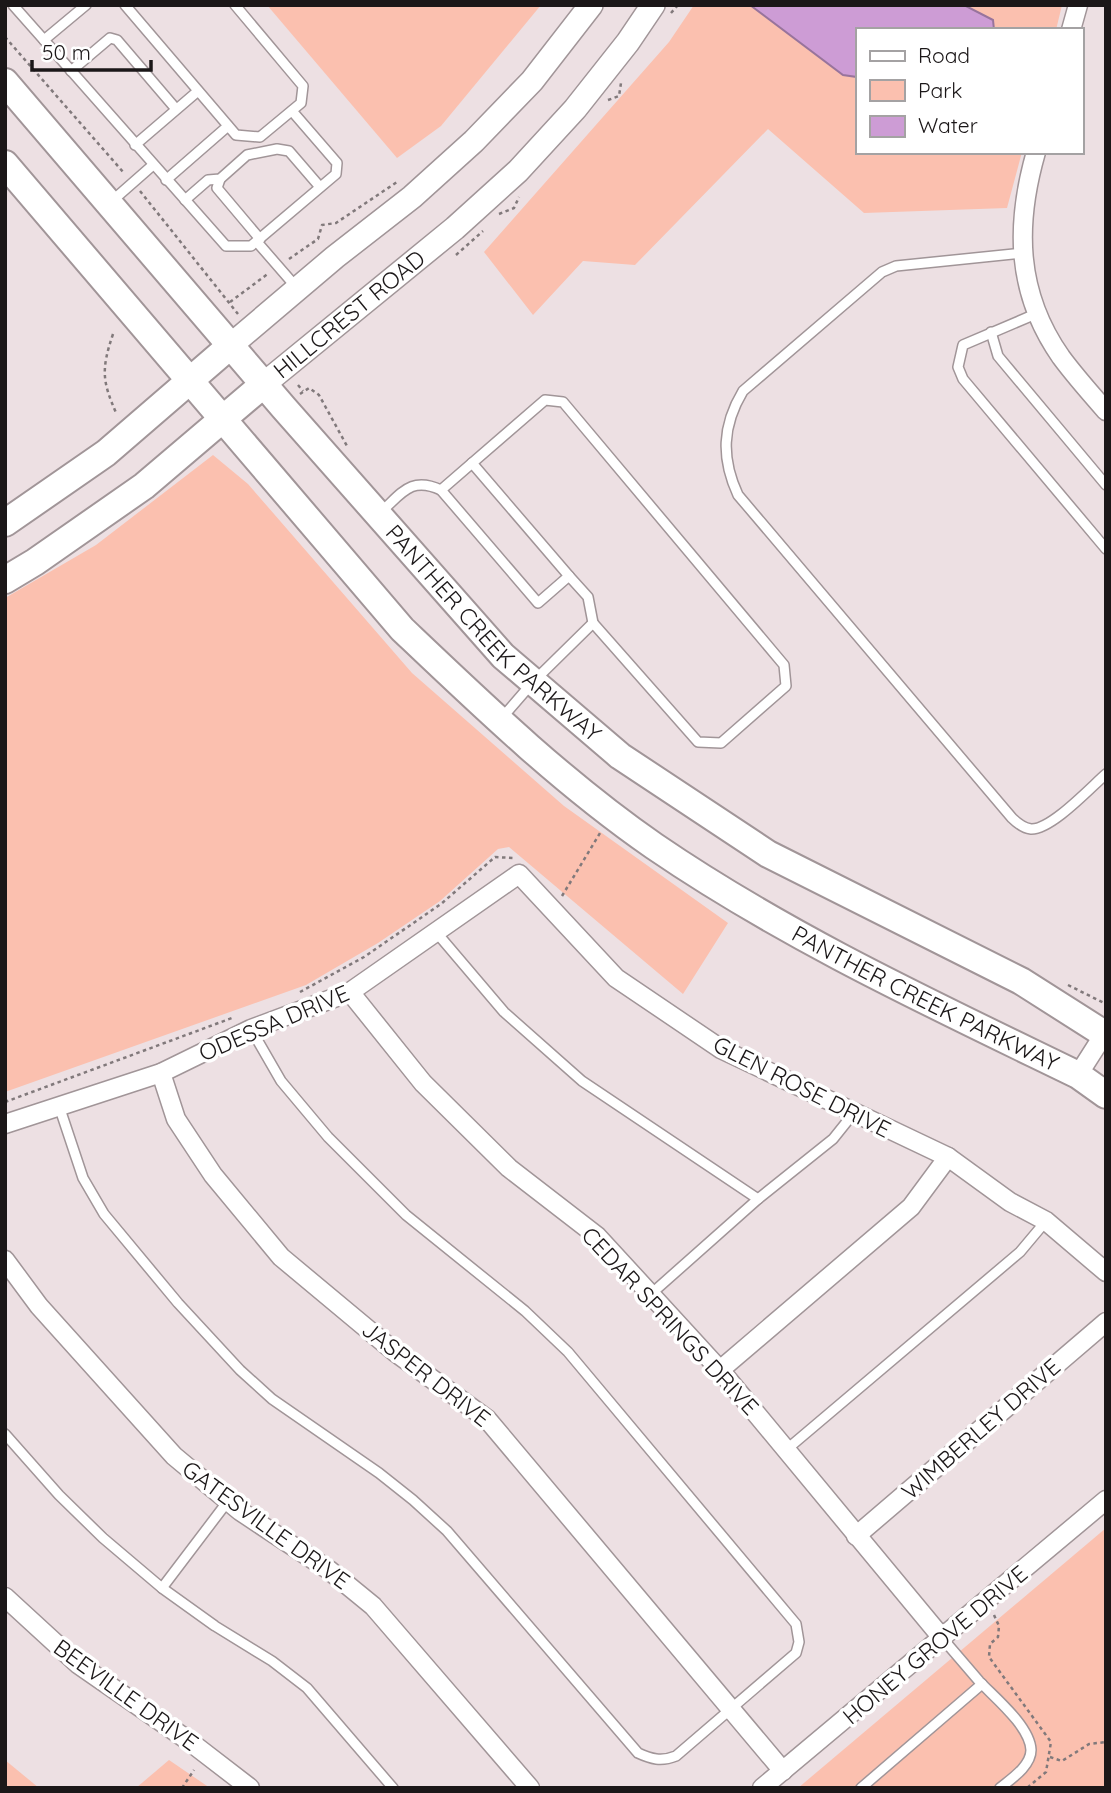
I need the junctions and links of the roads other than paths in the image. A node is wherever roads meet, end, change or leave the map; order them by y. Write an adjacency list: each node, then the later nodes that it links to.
1 (13, 5): 9 (lane)
2 (86, 5): 9 (lane)
3 (125, 5): 12 (lane)
4 (235, 5): 14 (lane)
5 (591, 5): 27 (street)
6 (653, 5): 32 (street, HILLCREST ROAD)
7 (1077, 5): 8 (street)
8 (1071, 28)
9 (44, 40): 10 (lane)
10 (71, 71): 13 (lane); 16 (lane)
11 (5, 82): 24 (main road, PANTHER CREEK PARKWAY)
12 (198, 91): 13 (lane); 15 (lane)
13 (176, 109): 16 (lane)
14 (292, 111): 15 (lane); 22 (lane)
15 (228, 126): 21 (lane)
16 (135, 145): 19 (lane)
17 (1036, 154): 26 (street)
18 (5, 164): 31 (main road, PANTHER CREEK PARKWAY)
19 (153, 165): 21 (lane); 24 (lane)
20 (220, 179): 22 (lane); 23 (lane); 25 (lane)
21 (166, 180): 23 (lane)
22 (320, 187): 25 (lane)
23 (185, 200): 25 (lane)
24 (109, 204): 30 (main road, PANTHER CREEK PARKWAY)
25 (259, 240): 27 (lane)
26 (1023, 253): 28 (street); 46 (lane)
27 (298, 289): 30 (street)
28 (1038, 313): 29 (lane); 33 (street)
29 (991, 332): 36 (lane); 40 (lane)
30 (230, 346): 31 (main road); 32 (main road, PANTHER CREEK PARKWAY)
31 (190, 382): 34 (main road, PANTHER CREEK PARKWAY); 39 (main road)
32 (264, 384): 34 (main road, HILLCREST ROAD); 38 (main road, PANTHER CREEK PARKWAY)
33 (1103, 403)
34 (223, 419): 42 (main road, HILLCREST ROAD); 45 (main road, PANTHER CREEK PARKWAY)
35 (472, 463): 37 (lane); 41 (lane); 43 (lane)
36 (1106, 485)
37 (441, 490): 38 (lane); 41 (lane)
38 (378, 514): 44 (main road, PANTHER CREEK PARKWAY)
39 (5, 523)
40 (1106, 549)
41 (569, 576): 43 (lane)
42 (5, 580)
43 (593, 623): 44 (lane)
44 (533, 682): 45 (lane); 51 (main road, PANTHER CREEK PARKWAY)
45 (500, 721): 53 (main road, PANTHER CREEK PARKWAY)
46 (1106, 774)
47 (517, 866): 48 (street, ODESSA DRIVE); 56 (street, GLEN ROSE DRIVE)
48 (436, 932): 49 (street, ODESSA DRIVE); 59 (lane)
49 (350, 992): 50 (street, ODESSA DRIVE); 63 (street, CEDAR SPRINGS DRIVE)
50 (251, 1028): 52 (street, ODESSA DRIVE); 75 (lane)
51 (1105, 1033): 53 (street)
52 (161, 1073): 55 (street, ODESSA DRIVE); 75 (street, JASPER DRIVE)
53 (1078, 1075): 54 (main road, PANTHER CREEK PARKWAY)
54 (1106, 1096)
55 (59, 1106): 57 (street, ODESSA DRIVE); 75 (lane)
56 (853, 1114): 58 (street, GLEN ROSE DRIVE); 59 (lane)
57 (5, 1124)
58 (948, 1157): 60 (street, GLEN ROSE DRIVE); 65 (street)
59 (758, 1199): 63 (lane)
60 (1046, 1221): 62 (street, GLEN ROSE DRIVE); 67 (lane)
61 (5, 1260): 69 (street, GATESVILLE DRIVE)
62 (1106, 1272)
63 (651, 1294): 65 (street, CEDAR SPRINGS DRIVE)
64 (1106, 1322): 70 (street, WIMBERLEY DRIVE)
65 (720, 1370): 67 (street, CEDAR SPRINGS DRIVE)
66 (5, 1434): 71 (lane)
67 (786, 1450): 70 (street, CEDAR SPRINGS DRIVE)
68 (1106, 1500): 73 (street, HONEY GROVE DRIVE)
69 (228, 1501): 71 (lane); 79 (street, GATESVILLE DRIVE)
70 (856, 1536): 73 (street, CEDAR SPRINGS DRIVE)
71 (162, 1588): 78 (lane)
72 (5, 1597): 77 (street, BEEVILLE DRIVE)
73 (943, 1639): 74 (lane); 76 (street, HONEY GROVE DRIVE)
74 (982, 1684): 81 (lane); 82 (lane)
75 (732, 1709): 76 (street, JASPER DRIVE)
76 (783, 1770): 80 (street, HONEY GROVE DRIVE)
77 (250, 1788)
78 (393, 1788)
79 (530, 1788)
80 (762, 1788)
81 (861, 1788)
82 (1000, 1788)

